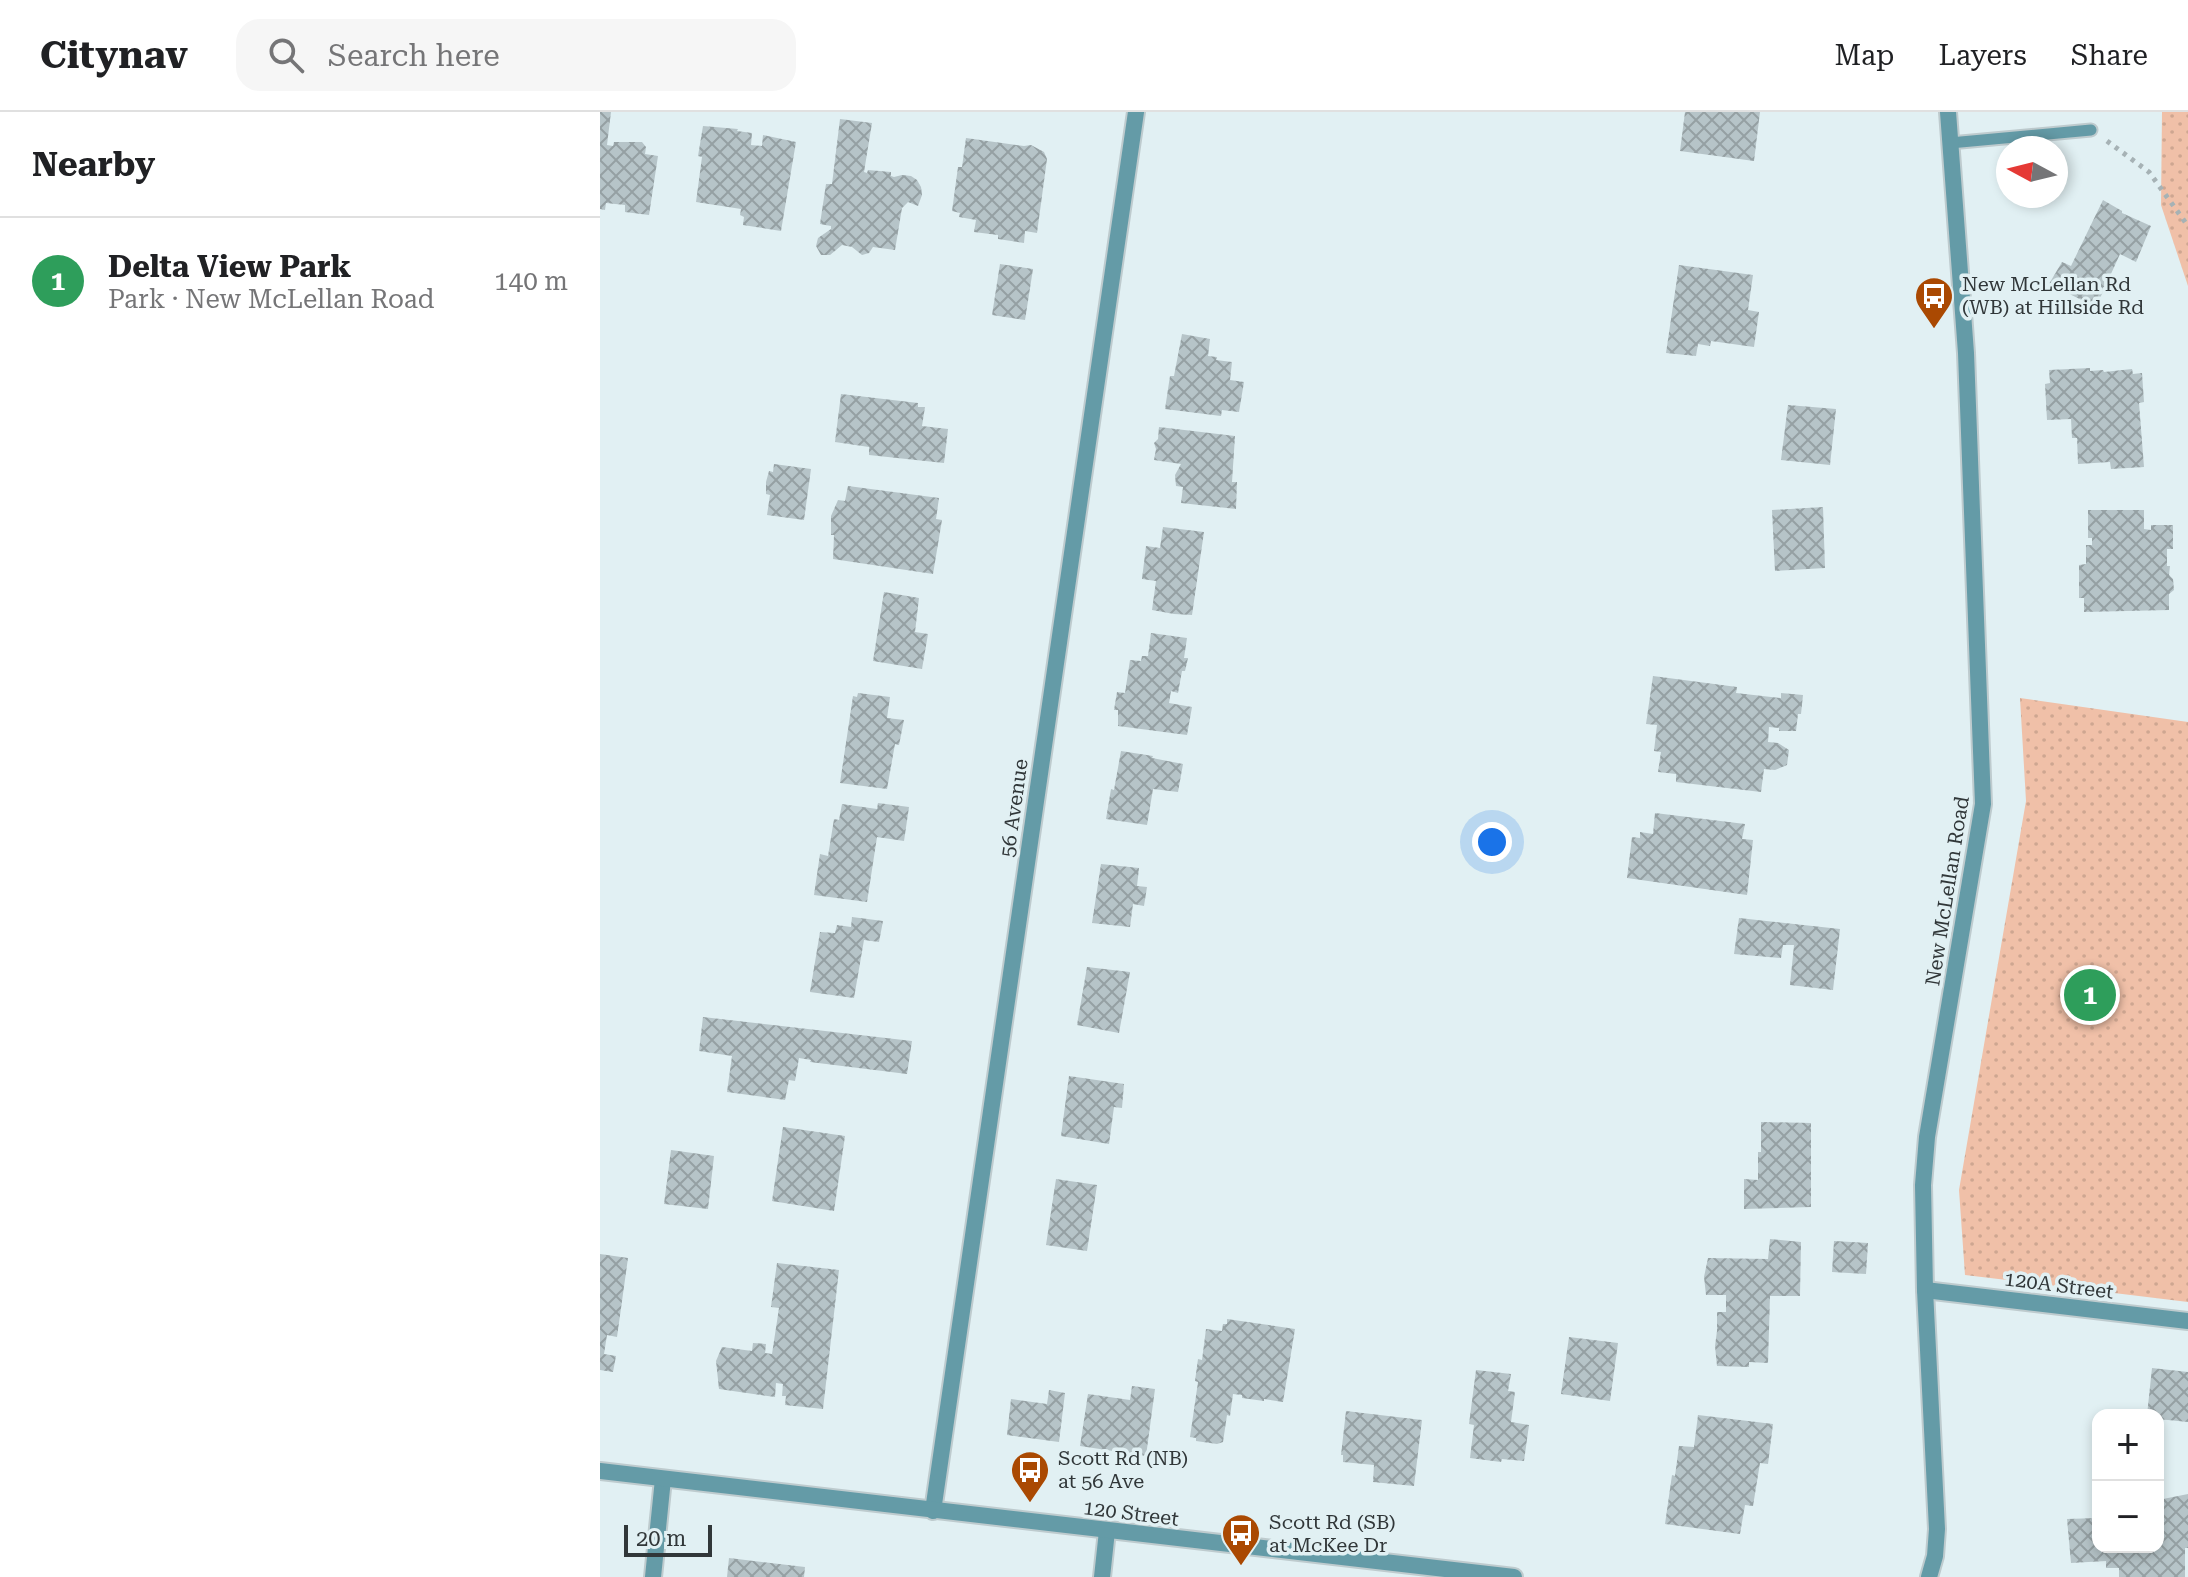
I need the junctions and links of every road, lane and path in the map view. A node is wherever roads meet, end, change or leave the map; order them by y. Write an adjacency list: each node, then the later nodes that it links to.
1 (1136, 112): 10 (street, 56 Avenue)
2 (1948, 112): 4 (street, New McLellan Road)
3 (2091, 130): 4 (lane); 5 (path)
4 (1950, 143): 6 (street, New McLellan Road)
5 (2188, 226)
6 (1925, 1290): 7 (street, 120A Street); 15 (street, New McLellan Road)
7 (2188, 1321)
8 (600, 1471): 9 (street, 120 Street)
9 (663, 1479): 10 (street, 120 Street); 12 (street)
10 (933, 1511): 11 (street, 120 Street)
11 (1107, 1531): 13 (street); 14 (street, 120 Street)
12 (653, 1577)
13 (1102, 1577)
14 (1514, 1577)
15 (1929, 1577)

